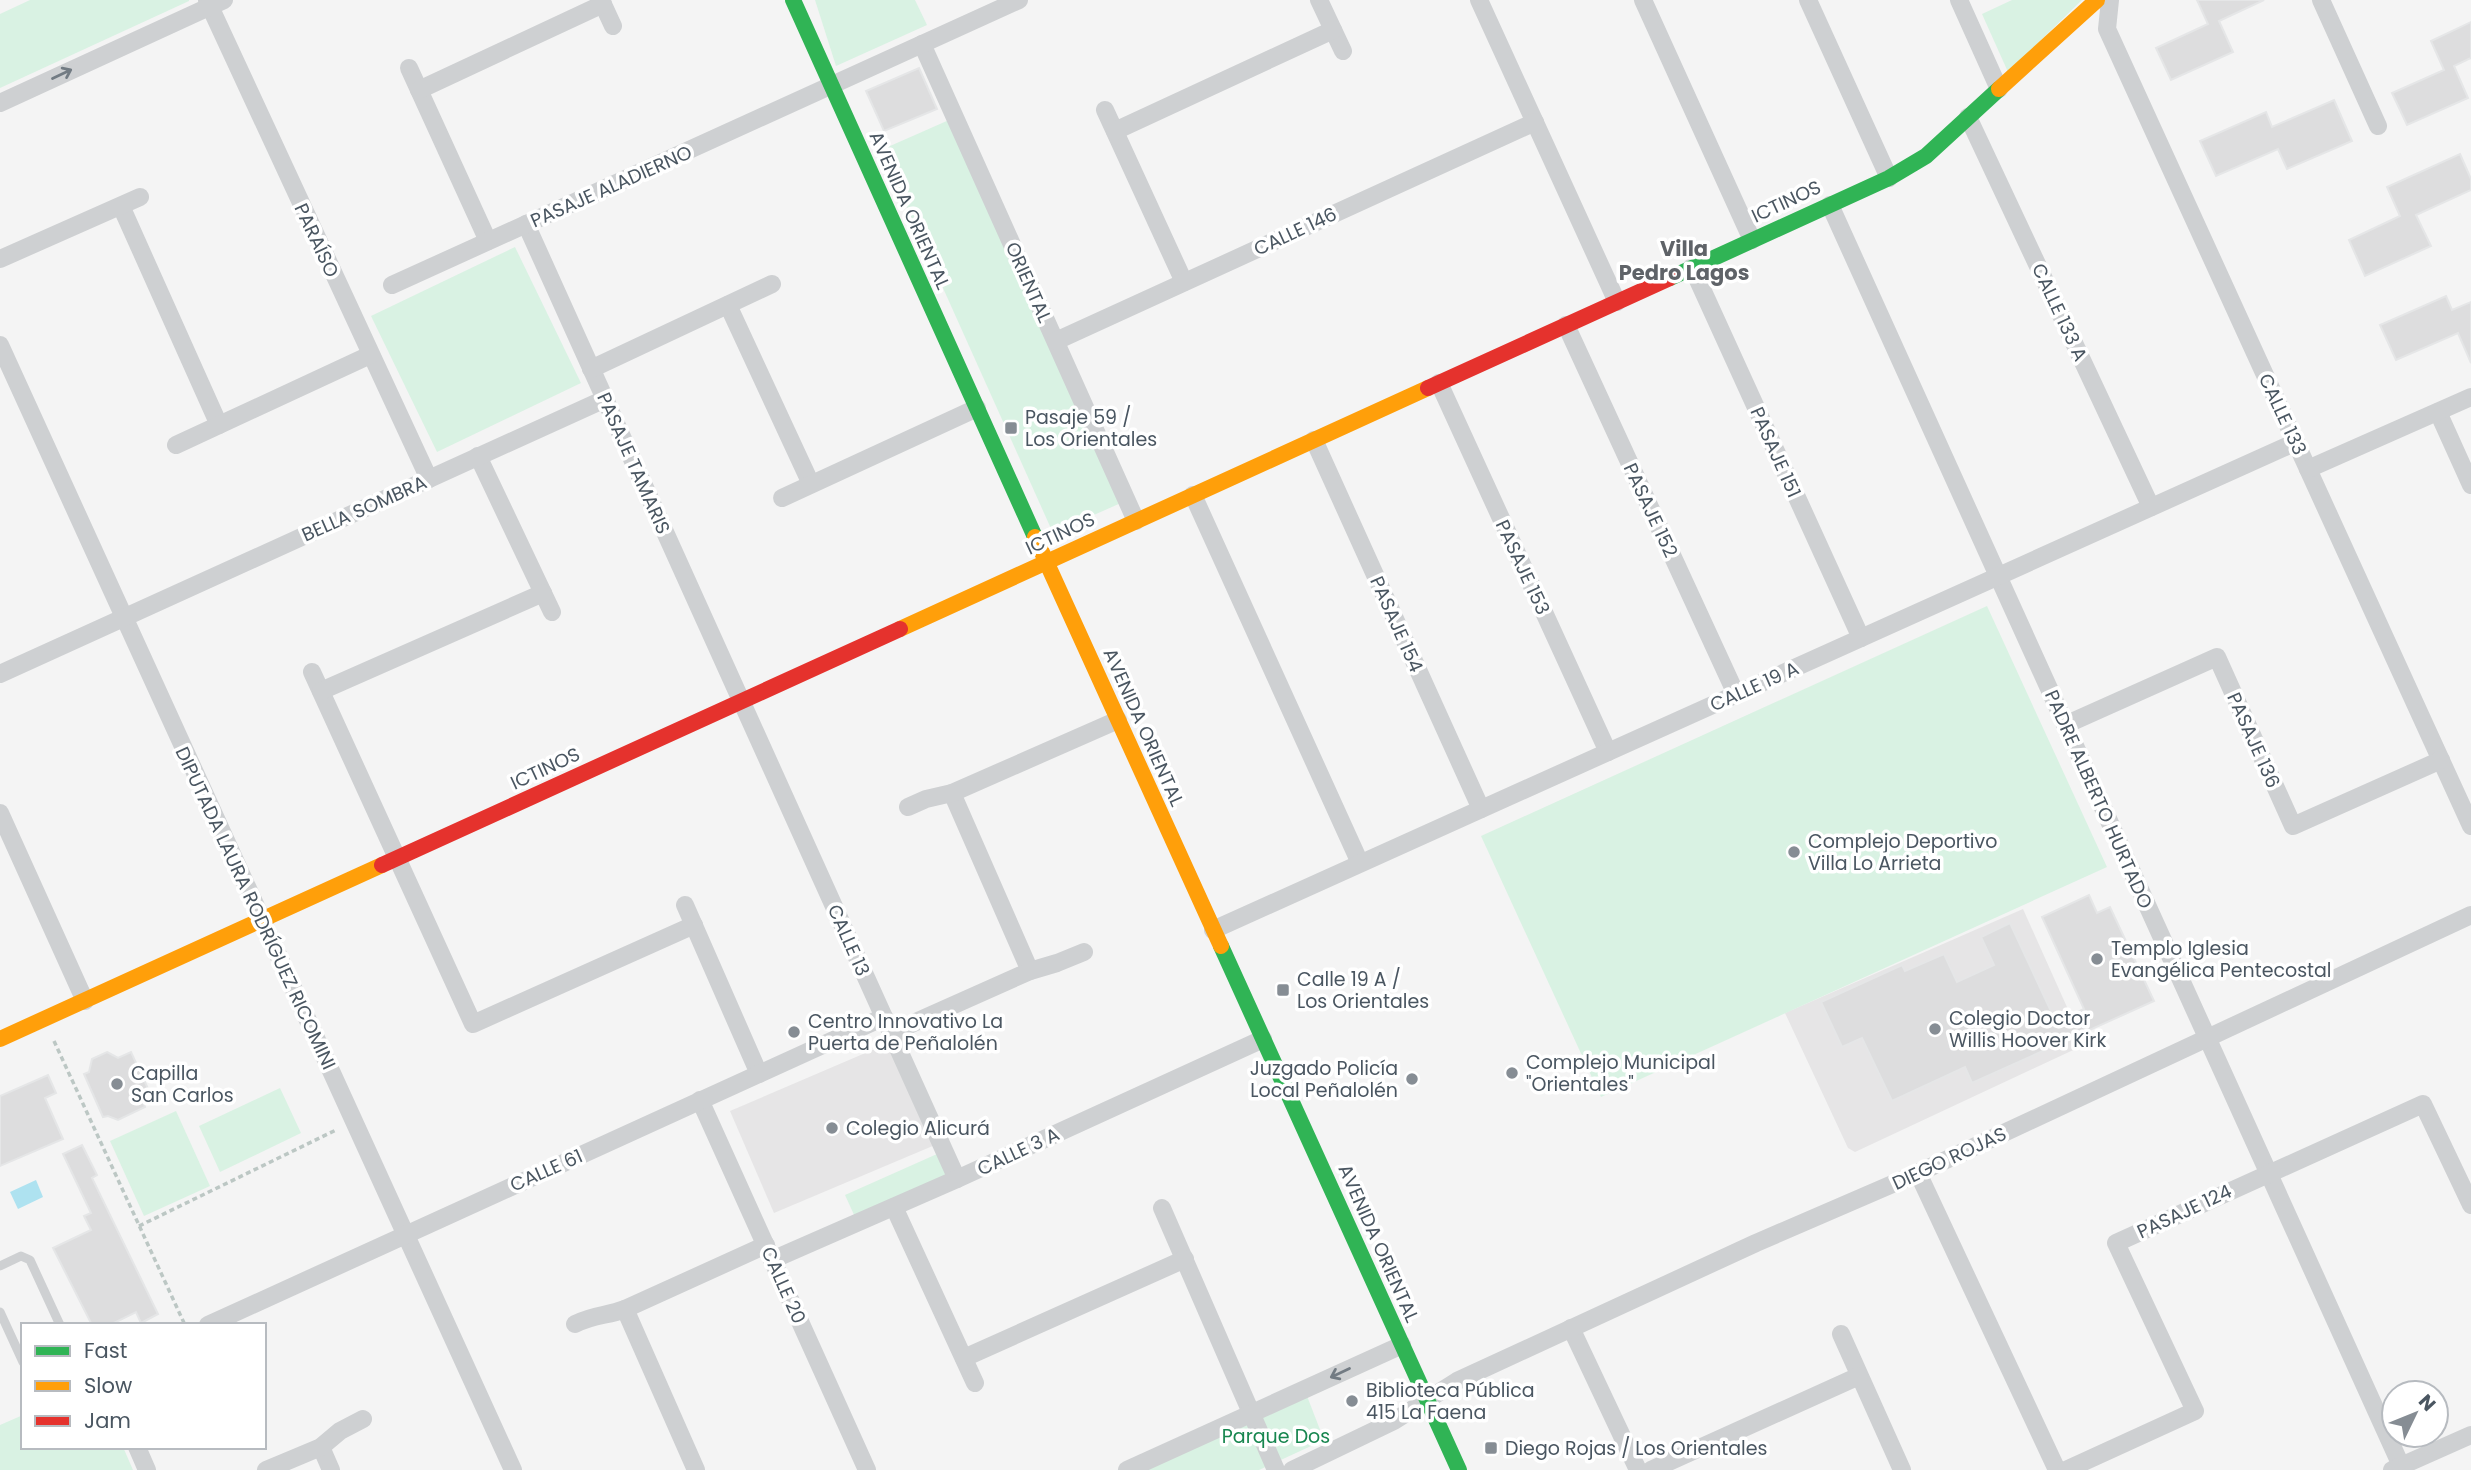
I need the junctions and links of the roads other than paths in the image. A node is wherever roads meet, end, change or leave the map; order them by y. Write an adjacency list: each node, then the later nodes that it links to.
1 (793, 0): 18 (street, AVENIDA ORIENTAL)
2 (1019, 0): 15 (street, PASAJE ALADIERNO)
3 (1319, 0): 14 (street)
4 (1479, 0): 24 (street)
5 (1643, 0): 32 (street)
6 (1808, 0): 27 (street)
7 (1959, 0): 19 (street)
8 (2097, 0): 19 (street, ICTINOS)
9 (2110, 0): 53 (street, CALLE 133)
10 (2321, 0): 25 (street)
11 (214, 2): 21 (street, one-way to 11); 44 (street, PARAÍSO)
12 (602, 2): 13 (street); 20 (street)
13 (613, 26)
14 (1333, 30): 16 (street); 26 (street)
15 (922, 44): 18 (street, PASAJE ALADIERNO); 42 (street, ORIENTAL)
16 (1343, 51)
17 (410, 68): 20 (street)
18 (830, 86): 31 (street, PASAJE ALADIERNO); 49 (street, AVENIDA ORIENTAL)
19 (1999, 89): 23 (street, ICTINOS)
20 (419, 90): 33 (street)
21 (0, 103)
22 (1105, 110): 26 (street)
23 (1968, 117): 27 (street, ICTINOS); 62 (street, CALLE 133 A)
24 (1535, 122): 36 (street, CALLE 146); 39 (street)
25 (2378, 126)
26 (1115, 131): 36 (street)
27 (1889, 178): 29 (street, ICTINOS)
28 (140, 197): 30 (street)
29 (1830, 205): 32 (street, ICTINOS); 65 (street, PADRE ALBERTO HURTADO)
30 (121, 206): 34 (street); 51 (street)
31 (526, 224): 33 (street, PASAJE ALADIERNO); 45 (street, PASAJE TAMARIS)
32 (1752, 240): 35 (street, ICTINOS)
33 (488, 241): 38 (street, PASAJE ALADIERNO)
34 (0, 259)
35 (1692, 267): 39 (street, ICTINOS); 69 (street, PASAJE 151)
36 (1184, 282): 42 (street, CALLE 146)
37 (772, 284): 40 (street)
38 (392, 285)
39 (1617, 302): 41 (street, ICTINOS)
40 (728, 304): 45 (street); 58 (street)
41 (1566, 325): 46 (street, ICTINOS); 73 (street, PASAJE 152)
42 (1056, 341): 63 (street, ORIENTAL)
43 (0, 345): 68 (street, DIPUTADA LAURA RODRÍGUEZ RICOMINI)
44 (370, 355): 51 (street); 57 (street, PARAÍSO)
45 (591, 369): 48 (street, PASAJE TAMARIS)
46 (1439, 383): 52 (street, ICTINOS); 77 (street, PASAJE 153)
47 (2471, 397): 50 (street)
48 (605, 399): 55 (street, BELLA SOMBRA); 74 (street, PASAJE TAMARIS)
49 (976, 408): 58 (street); 64 (street, AVENIDA ORIENTAL)
50 (2438, 412): 56 (street); 59 (street)
51 (219, 425): 54 (street)
52 (1314, 440): 60 (street, ICTINOS); 81 (street, PASAJE 154)
53 (2295, 442): 56 (street, CALLE 133); 62 (street, CALLE 19 A)
54 (176, 445)
55 (478, 456): 57 (street, BELLA SOMBRA); 66 (street)
56 (2308, 469): 78 (street, CALLE 133)
57 (429, 479): 68 (street, BELLA SOMBRA)
58 (811, 484): 61 (street)
59 (2471, 485)
60 (1193, 495): 63 (street, ICTINOS); 86 (street)
61 (782, 498)
62 (2151, 507): 65 (street, CALLE 19 A)
63 (1136, 521): 64 (street, ICTINOS)
64 (1046, 562): 74 (street, ICTINOS); 75 (street, AVENIDA ORIENTAL)
65 (1998, 576): 69 (street, CALLE 19 A); 76 (street, PADRE ALBERTO HURTADO)
66 (543, 593): 67 (street); 72 (street)
67 (552, 612)
68 (123, 617): 71 (street, BELLA SOMBRA); 89 (street, DIPUTADA LAURA RODRÍGUEZ RICOMINI)
69 (1861, 638): 73 (street, CALLE 19 A)
70 (312, 672): 72 (street)
71 (0, 674)
72 (321, 691): 85 (street)
73 (1736, 694): 77 (street, CALLE 19 A)
74 (741, 701): 85 (street, ICTINOS); 95 (street, CALLE 13)
75 (1118, 720): 79 (street); 91 (street, AVENIDA ORIENTAL)
76 (2066, 725): 78 (street, PASAJE 136); 97 (street, PADRE ALBERTO HURTADO)
77 (1608, 751): 81 (street, CALLE 19 A)
78 (2441, 760): 83 (street, CALLE 133)
79 (952, 793): 80 (street); 93 (street)
80 (908, 807)
81 (1481, 809): 86 (street, CALLE 19 A)
82 (0, 813): 84 (street)
83 (2471, 826)
84 (6, 841): 94 (street)
85 (398, 858): 89 (street, ICTINOS); 90 (street)
86 (1360, 863): 91 (street, CALLE 19 A)
87 (685, 905): 90 (street)
88 (2471, 915): 97 (street, DIEGO ROJAS)
89 (262, 920): 94 (street, ICTINOS); 107 (street, DIPUTADA LAURA RODRÍGUEZ RICOMINI)
90 (694, 925): 99 (street)
91 (1213, 930): 96 (street, AVENIDA ORIENTAL)
92 (1084, 952): 93 (street, CALLE 61)
93 (1030, 971): 95 (street, CALLE 61)
94 (85, 1001): 98 (street, ICTINOS)
95 (888, 1025): 99 (street, CALLE 61); 103 (street, CALLE 13)
96 (1263, 1039): 103 (street, CALLE 3 A); 118 (street, AVENIDA ORIENTAL)
97 (2208, 1039): 101 (street, PADRE ALBERTO HURTADO); 102 (street, DIEGO ROJAS)
98 (0, 1040)
99 (759, 1074): 100 (street, CALLE 61)
100 (700, 1100): 107 (street, CALLE 61); 108 (street, CALLE 20)
101 (2268, 1172): 104 (street, PASAJE 124); 129 (street, PADRE ALBERTO HURTADO); 144 (street, PASAJE 124)
102 (1918, 1173): 116 (street, DIEGO ROJAS); 143 (street)
103 (957, 1179): 105 (street, CALLE 3 A)
104 (2471, 1205)
105 (894, 1207): 108 (street, CALLE 3 A); 120 (street)
106 (1162, 1208): 109 (street)
107 (405, 1234): 114 (street, CALLE 61); 133 (street, DIPUTADA LAURA RODRÍGUEZ RICOMINI)
108 (769, 1252): 111 (street, CALLE 3 A); 135 (street, CALLE 20)
109 (1185, 1259): 120 (street); 124 (street)
110 (0, 1266): 113 (lane)
111 (625, 1309): 115 (street, CALLE 3 A); 134 (street)
112 (0, 1312): 119 (lane)
113 (59, 1323)
114 (212, 1323)
115 (576, 1324)
116 (1572, 1328): 123 (street, DIEGO ROJAS); 140 (street)
117 (1841, 1334): 121 (street)
118 (1402, 1345): 123 (street, AVENIDA ORIENTAL); 124 (street, one-way to 124)
119 (21, 1358)
120 (964, 1358): 122 (street)
121 (1859, 1376): 141 (street); 142 (street)
122 (975, 1383)
123 (1427, 1400): 138 (street, DIEGO ROJAS); 139 (street, AVENIDA ORIENTAL)
124 (1252, 1413): 136 (street); 137 (street)
125 (363, 1419): 127 (street)
126 (2471, 1435): 129 (street)
127 (321, 1447): 131 (street); 132 (street)
128 (138, 1449): 130 (street)
129 (2399, 1469)
130 (148, 1470)
131 (267, 1470)
132 (331, 1470)
133 (513, 1470)
134 (696, 1470)
135 (867, 1470)
136 (1127, 1470)
137 (1276, 1470)
138 (1293, 1470)
139 (1459, 1470)
140 (1638, 1470)
141 (1651, 1470)
142 (1902, 1470)
143 (2057, 1470)
144 (2066, 1470)

